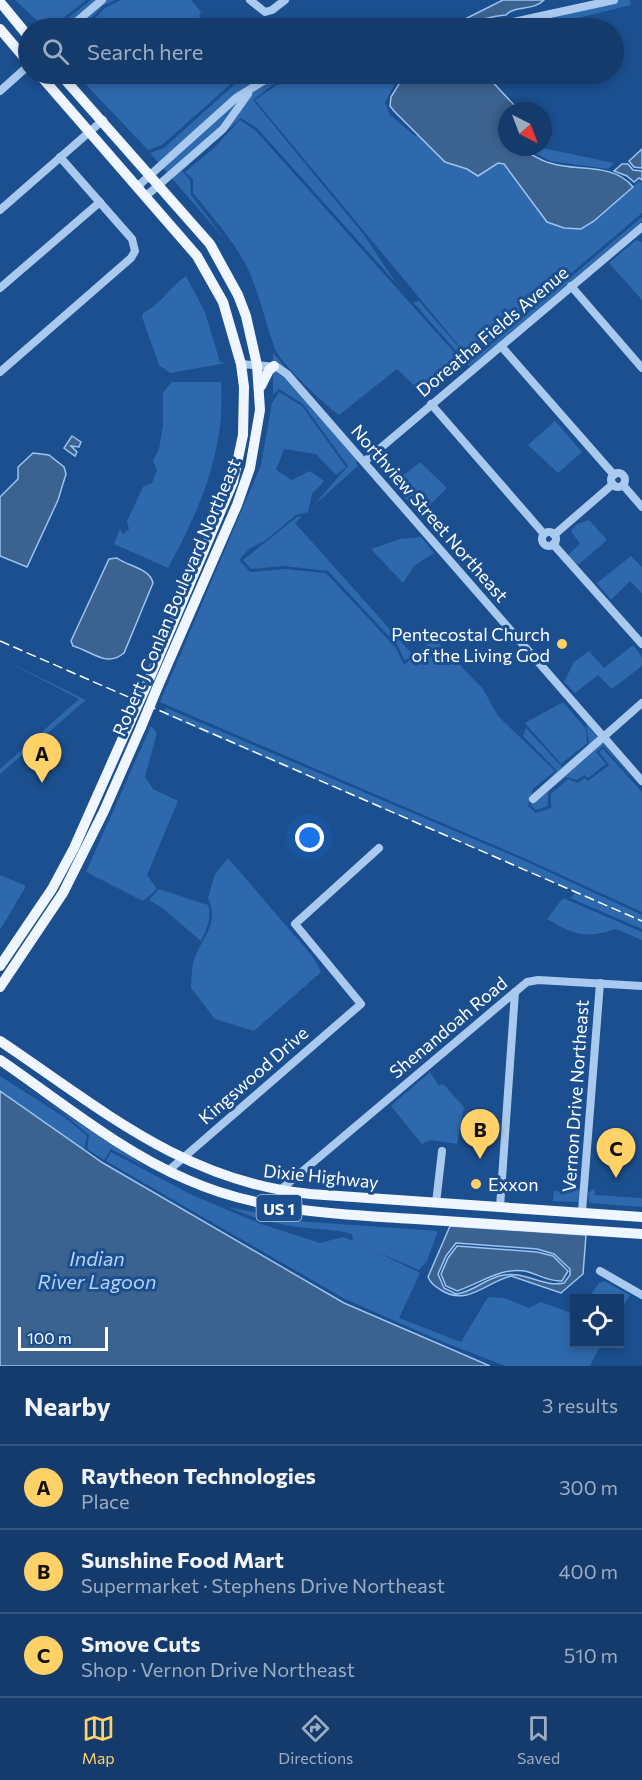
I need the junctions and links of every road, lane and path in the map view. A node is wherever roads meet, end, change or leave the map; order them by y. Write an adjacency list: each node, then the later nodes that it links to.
1 (102, 0): 6 (street)
2 (285, 0): 5 (street)
3 (614, 0): 7 (street)
4 (0, 2): 8 (main road)
5 (253, 3)
6 (81, 18)
7 (532, 18)
8 (18, 24)
9 (0, 29): 10 (main road)
10 (18, 52)
11 (18, 74): 16 (street)
12 (48, 84): 19 (main road, Robert J Conlan Boulevard Northeast)
13 (70, 84): 17 (main road, Robert J Conlan Boulevard Northeast)
14 (259, 84): 15 (street)
15 (252, 89): 18 (street); 20 (street)
16 (0, 91)
17 (104, 120): 19 (street); 22 (main road, Robert J Conlan Boulevard Northeast)
18 (201, 130): 20 (street); 22 (street)
19 (90, 131): 21 (street); 24 (main road, Robert J Conlan Boulevard Northeast)
20 (211, 140): 23 (street)
21 (60, 157): 26 (street); 27 (street)
22 (151, 174): 23 (main road, Robert J Conlan Boulevard Northeast); 24 (street)
23 (160, 184): 25 (street); 33 (main road, Robert J Conlan Boulevard Northeast)
24 (138, 186): 25 (main road, Robert J Conlan Boulevard Northeast)
25 (146, 196): 32 (main road, Robert J Conlan Boulevard Northeast)
26 (100, 202): 30 (street); 36 (street)
27 (0, 210)
28 (641, 229): 29 (street, Doreatha Fields Avenue)
29 (571, 286): 31 (street, Doreatha Fields Avenue); 35 (street)
30 (0, 288)
31 (501, 346): 38 (street, Doreatha Fields Avenue); 40 (street)
32 (241, 364): 33 (street); 44 (main road, Robert J Conlan Boulevard Northeast)
33 (257, 365): 34 (street); 37 (main road, Robert J Conlan Boulevard Northeast)
34 (274, 366): 37 (main road); 39 (street, Northview Street Northeast)
35 (642, 368)
36 (0, 372)
37 (260, 389): 44 (main road, Robert J Conlan Boulevard Northeast)
38 (431, 404): 39 (street, Doreatha Fields Avenue); 42 (street)
39 (364, 462): 46 (street, Northview Street Northeast)
40 (617, 482): 41 (street); 42 (street)
41 (642, 507)
42 (553, 539): 43 (street)
43 (642, 644)
44 (153, 684): 50 (main road, Robert J Conlan Boulevard Northeast, bridge); 53 (main road, Robert J Conlan Boulevard Northeast, bridge)
45 (642, 703): 46 (street)
46 (604, 737): 47 (street, Northview Street Northeast); 48 (street)
47 (642, 781)
48 (533, 799)
49 (379, 848): 58 (street, Kingswood Drive)
50 (0, 966)
51 (600, 983): 52 (street, Shenandoah Road); 54 (street, Shenandoah Road); 66 (street, Vernon Drive Northeast)
52 (642, 986)
53 (0, 987)
54 (515, 992): 60 (street, Shenandoah Road); 64 (street)
55 (2, 1040): 58 (main road, Dixie Highway / US 1)
56 (0, 1060): 59 (main road, Dixie Highway / US 1)
57 (442, 1151): 63 (street)
58 (181, 1159): 59 (street, Kingswood Drive); 61 (main road, Dixie Highway / US 1)
59 (168, 1171): 68 (main road, Dixie Highway / US 1)
60 (302, 1172): 61 (street, Shenandoah Road); 62 (street)
61 (278, 1191): 62 (main road, Dixie Highway / US 1)
62 (310, 1194): 63 (main road, Dixie Highway / US 1)
63 (436, 1203): 64 (main road, Dixie Highway / US 1)
64 (500, 1207): 65 (main road, Dixie Highway / US 1); 68 (main road)
65 (522, 1208): 66 (main road, Dixie Highway / US 1); 69 (main road)
66 (582, 1212): 67 (main road, Dixie Highway / US 1)
67 (642, 1217)
68 (483, 1224): 69 (main road, Dixie Highway / US 1)
69 (501, 1225): 70 (main road, Dixie Highway / US 1)
70 (640, 1236)
71 (600, 1271): 72 (street)
72 (642, 1295)

